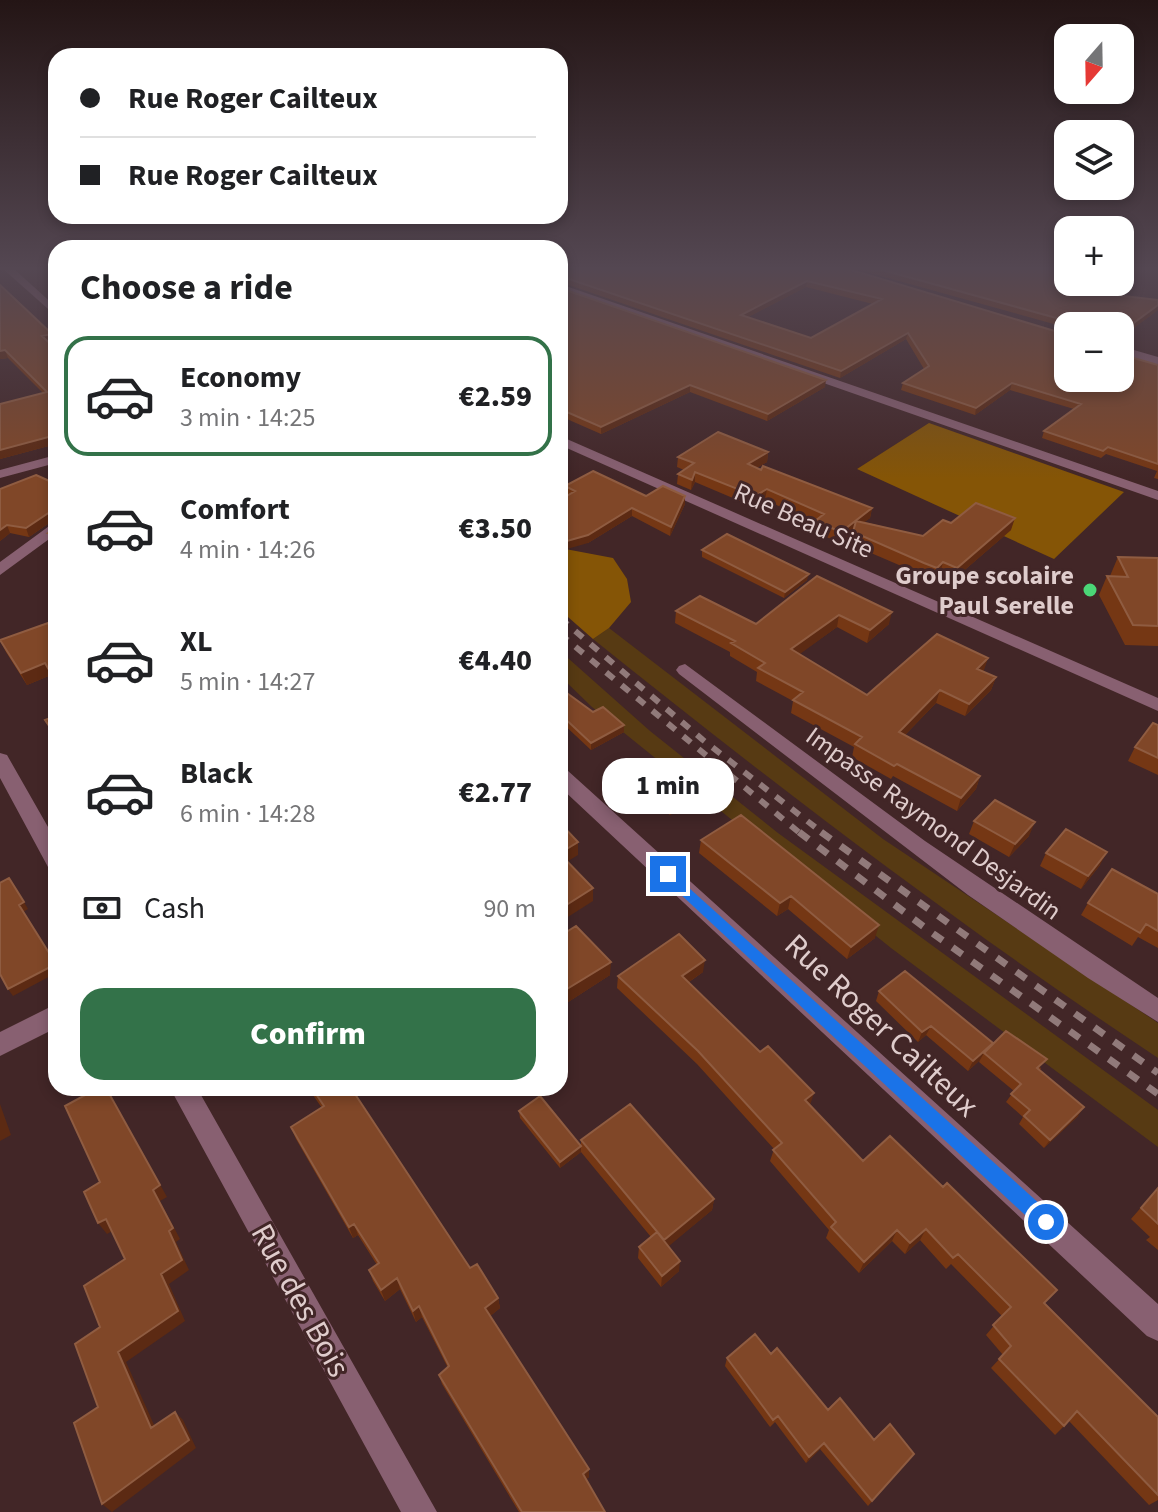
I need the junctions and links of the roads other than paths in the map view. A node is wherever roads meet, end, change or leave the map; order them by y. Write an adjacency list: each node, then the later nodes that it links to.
1 (708, 339): 7 (street)
2 (1134, 354): 3 (street)
3 (1158, 361)
4 (568, 444): 11 (street, Rue Beau Site)
5 (48, 461): 6 (street)
6 (0, 474)
7 (1158, 496)
8 (48, 532): 9 (street)
9 (0, 570)
10 (685, 670): 15 (street, Impasse Raymond Desjardin)
11 (1158, 705)
12 (0, 760): 14 (street)
13 (568, 782): 19 (street, Rue Roger Cailteux)
14 (48, 847)
15 (1158, 1011)
16 (48, 1019): 17 (street)
17 (0, 1045)
18 (187, 1096): 20 (street, Rue des Bois)
19 (1158, 1325)
20 (420, 1512)

